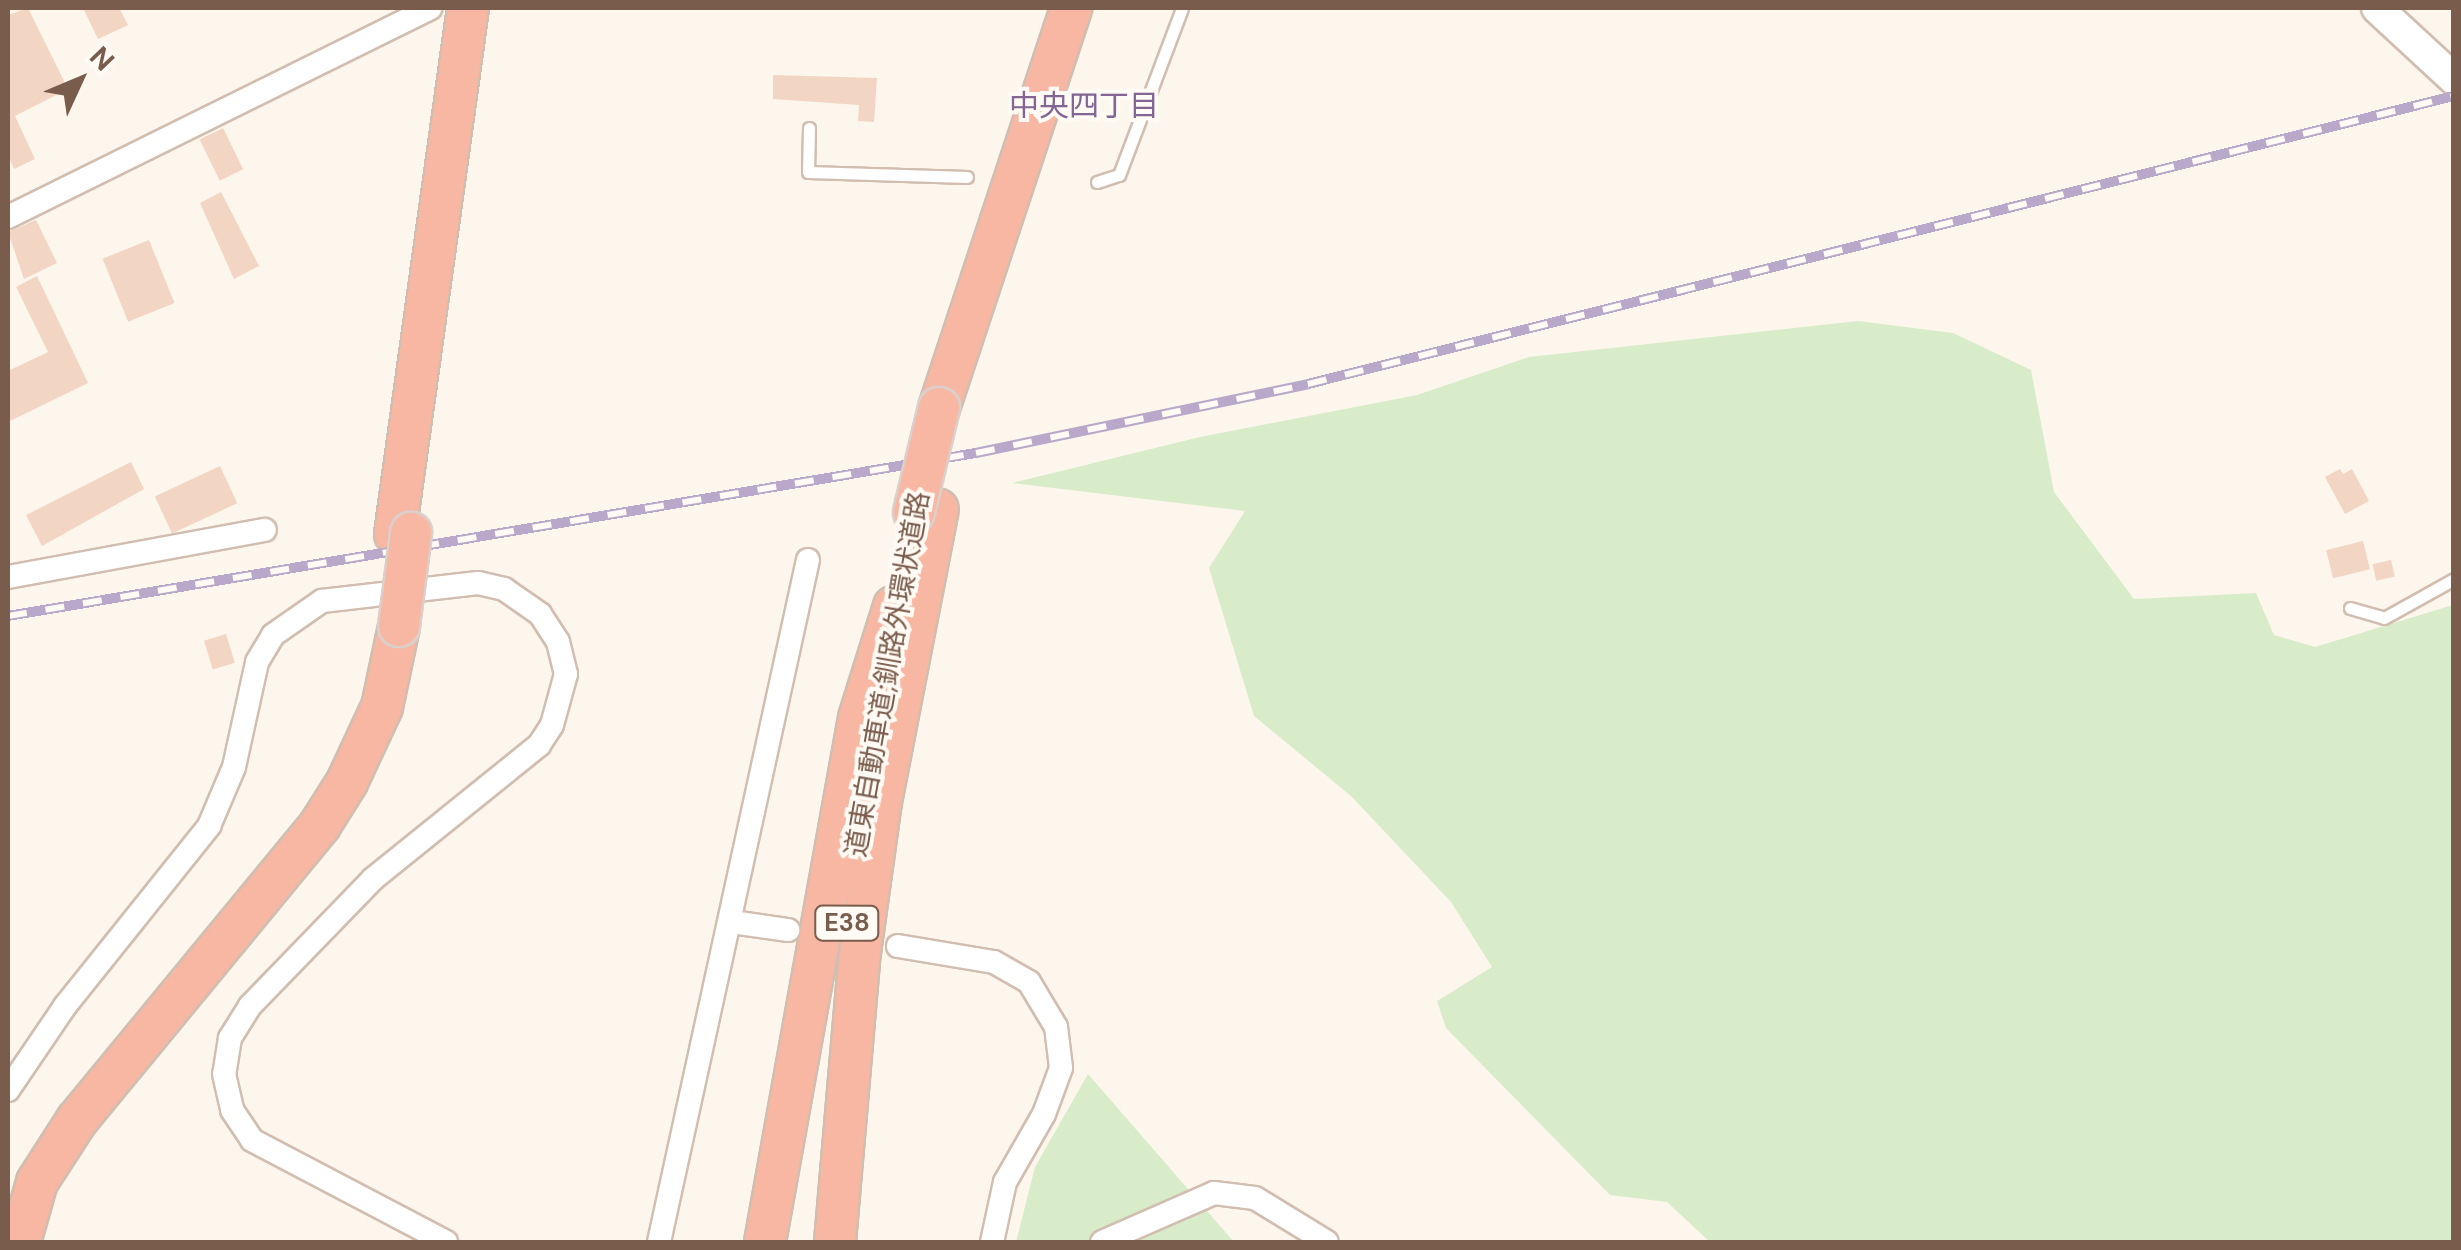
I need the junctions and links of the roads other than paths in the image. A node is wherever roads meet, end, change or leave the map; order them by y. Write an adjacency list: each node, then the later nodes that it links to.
1 (430, 8): 12 (street)
2 (468, 8): 16 (highway)
3 (482, 8): 16 (highway)
4 (1070, 8): 13 (highway, 道東自動車道;釧路外環状道路 / E38)
5 (1089, 8): 13 (highway, 道東自動車道;釧路外環状道路 / E38)
6 (1182, 8): 11 (lane)
7 (2377, 8): 8 (street)
8 (2454, 78)
9 (809, 128): 10 (lane)
10 (967, 177)
11 (1097, 182)
12 (8, 218)
13 (952, 407): 14 (highway, 道東自動車道;釧路外環状道路 / E38, bridge)
14 (926, 511): 20 (highway, 道東自動車道;釧路外環状道路 / E38); 23 (highway, 道東自動車道;釧路外環状道路 / E38)
15 (265, 530): 18 (street)
16 (403, 533): 22 (highway)
17 (808, 560): 24 (street)
18 (8, 577)
19 (2454, 579): 21 (lane)
20 (894, 606): 32 (highway); 33 (highway, 道東自動車道;釧路外環状道路 / E38)
21 (2350, 608)
22 (391, 625): 28 (highway); 29 (highway)
23 (881, 802): 34 (highway, 道東自動車道;釧路外環状道路 / E38); 35 (highway)
24 (732, 922): 25 (street); 31 (street)
25 (788, 930)
26 (898, 946): 36 (street)
27 (8, 1090): 30 (street)
28 (8, 1230)
29 (20, 1242)
30 (446, 1242)
31 (660, 1242)
32 (764, 1242)
33 (816, 1242)
34 (834, 1242)
35 (862, 1242)
36 (992, 1242)
37 (1102, 1242): 38 (street)
38 (1327, 1242)

